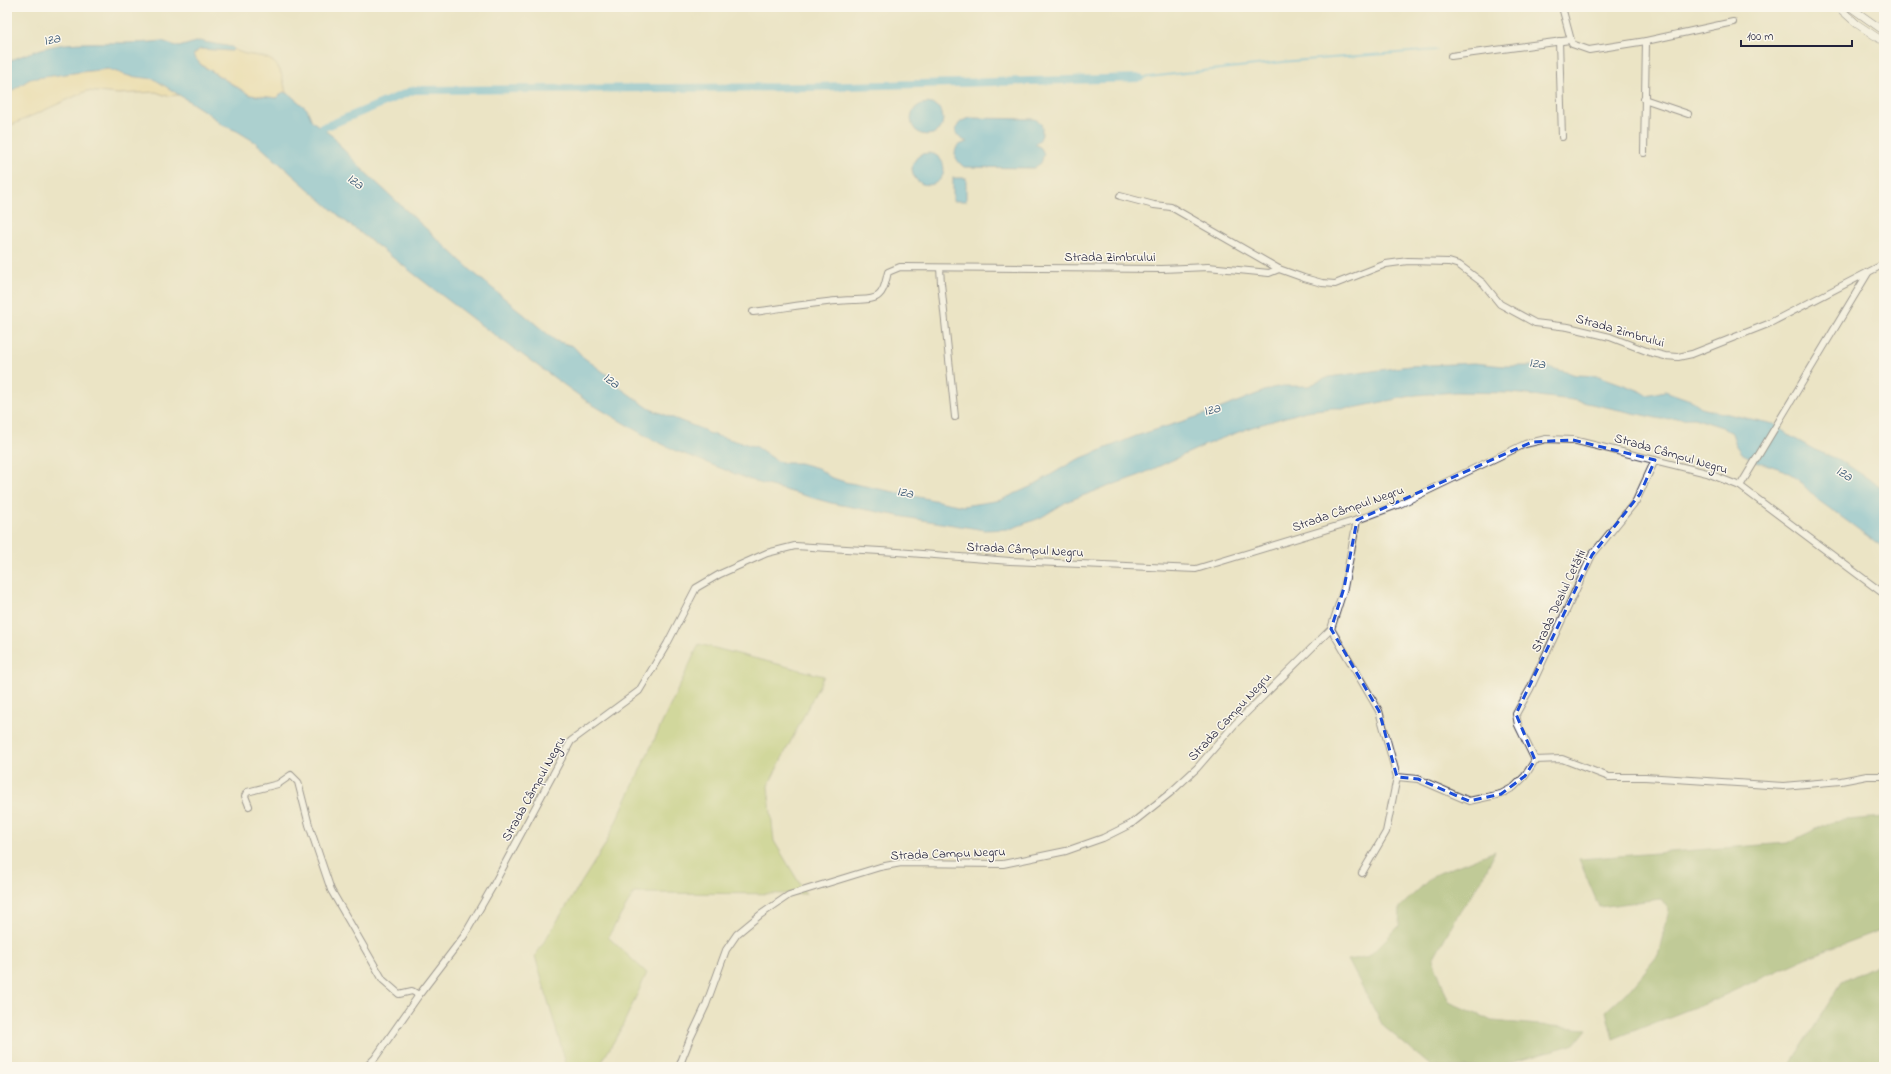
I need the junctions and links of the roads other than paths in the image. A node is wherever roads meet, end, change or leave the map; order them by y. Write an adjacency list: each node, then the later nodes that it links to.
1 (1562, 7): 6 (street)
2 (1838, 7): 9 (street)
3 (1850, 7): 5 (street)
4 (1733, 22): 7 (street)
5 (1884, 31)
6 (1570, 40): 7 (street); 8 (street)
7 (1646, 40): 11 (street)
8 (1559, 42): 10 (street); 13 (street)
9 (1884, 42)
10 (1451, 56)
11 (1644, 100): 12 (street); 14 (street)
12 (1688, 114)
13 (1562, 137)
14 (1644, 153)
15 (1120, 196): 18 (street, Strada Zimbrului)
16 (1884, 264): 19 (street, Strada Zimbrului)
17 (940, 268): 18 (street, Strada Zimbrului); 20 (street, Strada Zimbrului); 21 (street)
18 (1279, 270): 19 (street, Strada Zimbrului)
19 (1868, 273): 23 (street, Strada Zimbrului)
20 (753, 312)
21 (955, 417)
22 (1654, 460): 23 (street, Strada Câmpul Negru); 24 (street, Strada Câmpul Negru); 27 (street, Strada Dealul Cetății)
23 (1740, 486): 25 (street, Strada Câmpul Negru)
24 (1357, 520): 26 (street, Strada Campu Negru); 32 (street, Strada Câmpul Negru)
25 (1884, 594)
26 (1331, 629): 29 (street); 34 (street, Strada Campu Negru)
27 (1535, 760): 28 (street); 29 (street)
28 (1884, 776)
29 (1397, 777): 31 (street)
30 (250, 806): 32 (street)
31 (1362, 873)
32 (419, 994): 33 (street, Strada Câmpul Negru)
33 (366, 1067)
34 (680, 1067)

